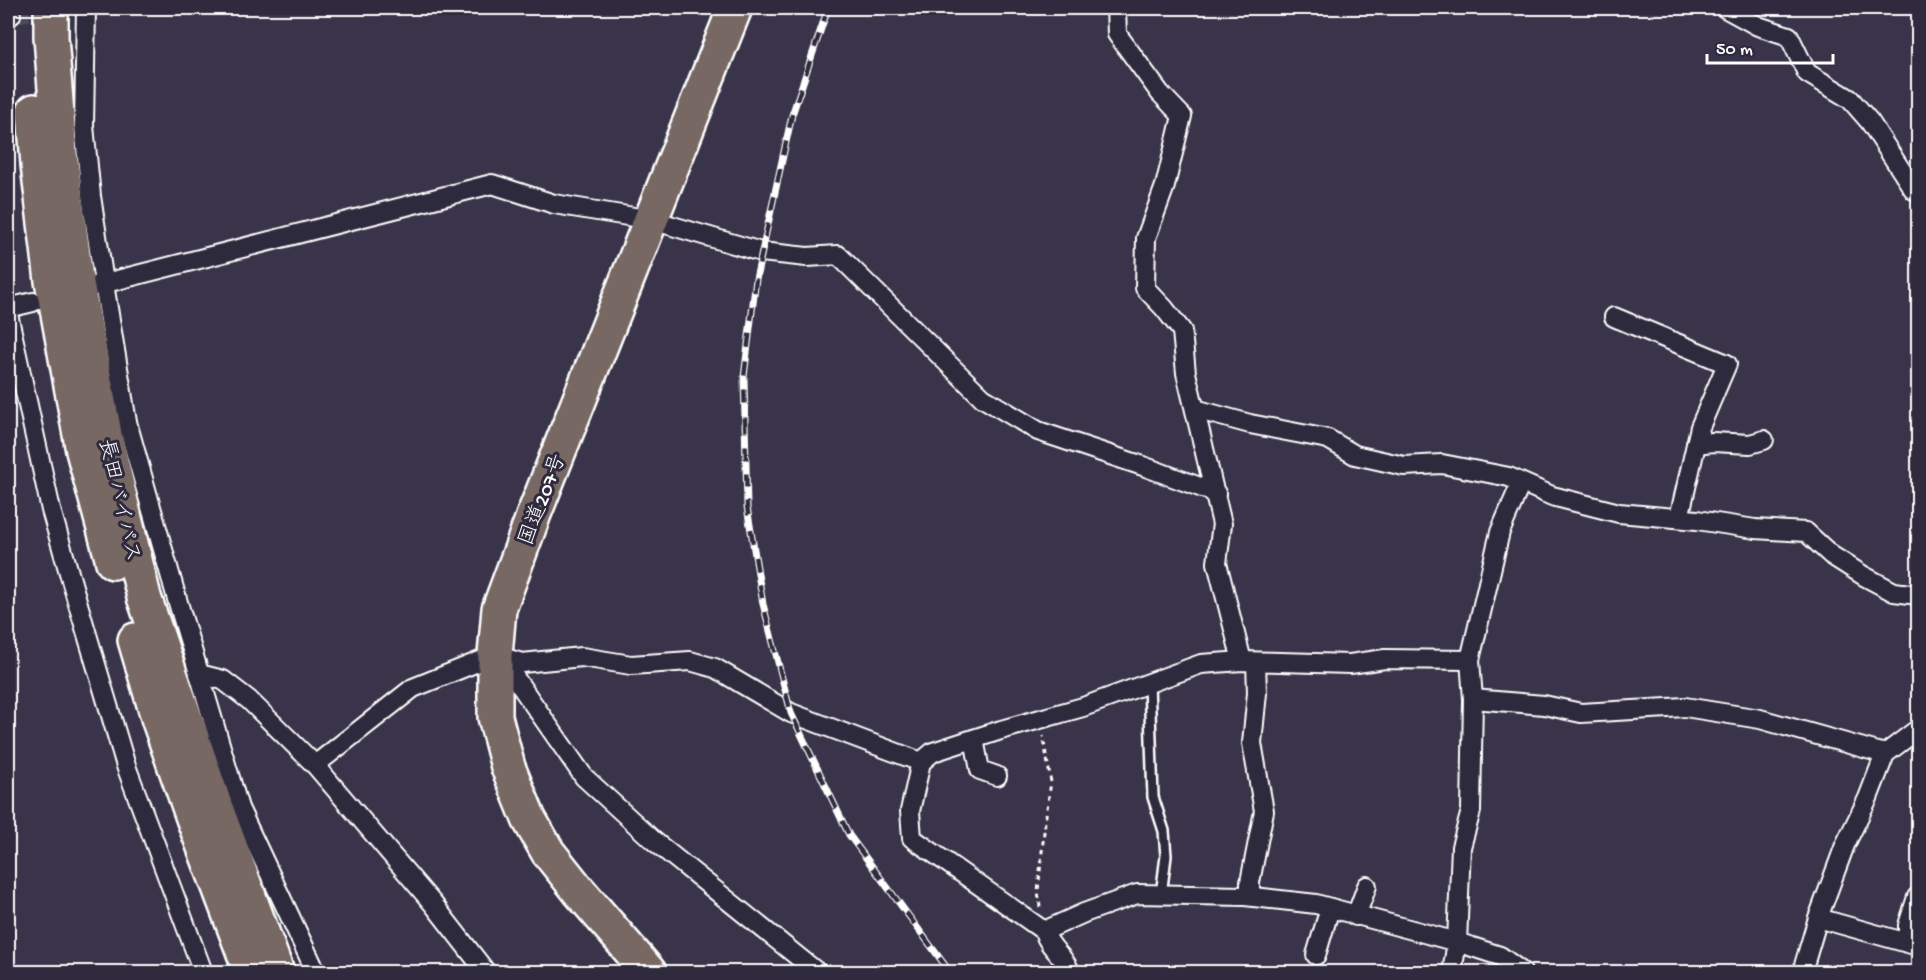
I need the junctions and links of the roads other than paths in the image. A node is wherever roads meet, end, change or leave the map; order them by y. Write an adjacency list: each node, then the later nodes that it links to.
1 (51, 8): 46 (highway, 長田バイパス)
2 (86, 8): 9 (street)
3 (735, 8): 8 (highway, 国道207号)
4 (1116, 8): 14 (street)
5 (1725, 8): 7 (street)
6 (16, 13): 45 (highway, 長田バイパス)
7 (1918, 190)
8 (652, 220): 9 (street); 18 (street); 21 (highway, 国道207号)
9 (97, 285): 24 (street)
10 (33, 302): 11 (street)
11 (8, 308)
12 (8, 314): 44 (street)
13 (1614, 317): 16 (street)
14 (1195, 409): 17 (street); 18 (street)
15 (1764, 440): 16 (street)
16 (1696, 444): 19 (street)
17 (1521, 483): 19 (street); 22 (street)
18 (1216, 493): 23 (street)
19 (1679, 518): 20 (street)
20 (1918, 595)
21 (495, 655): 30 (street); 31 (street); 49 (highway, 国道207号); 50 (street)
22 (1470, 660): 23 (street); 26 (street)
23 (1249, 662): 25 (street); 35 (street)
24 (199, 674): 31 (street); 47 (street)
25 (1149, 683): 28 (street); 34 (lane)
26 (1473, 699): 29 (street); 41 (street)
27 (1918, 729): 29 (street)
28 (974, 739): 30 (street); 32 (street)
29 (1885, 754): 39 (street)
30 (921, 762): 40 (street)
31 (315, 765): 48 (street)
32 (997, 776)
33 (1367, 886): 38 (street)
34 (1161, 895): 35 (street); 40 (street)
35 (1250, 896): 37 (street)
36 (1917, 897): 42 (street)
37 (1330, 908): 38 (street); 43 (street)
38 (1356, 916): 41 (street)
39 (1818, 918): 42 (street); 54 (street)
40 (1044, 931): 51 (street)
41 (1457, 942): 52 (street); 53 (street)
42 (1913, 945)
43 (1316, 955)
44 (203, 972)
45 (251, 972)
46 (277, 972)
47 (316, 972)
48 (486, 972)
49 (649, 972)
50 (817, 972)
51 (1070, 972)
52 (1452, 972)
53 (1522, 972)
54 (1802, 972)

